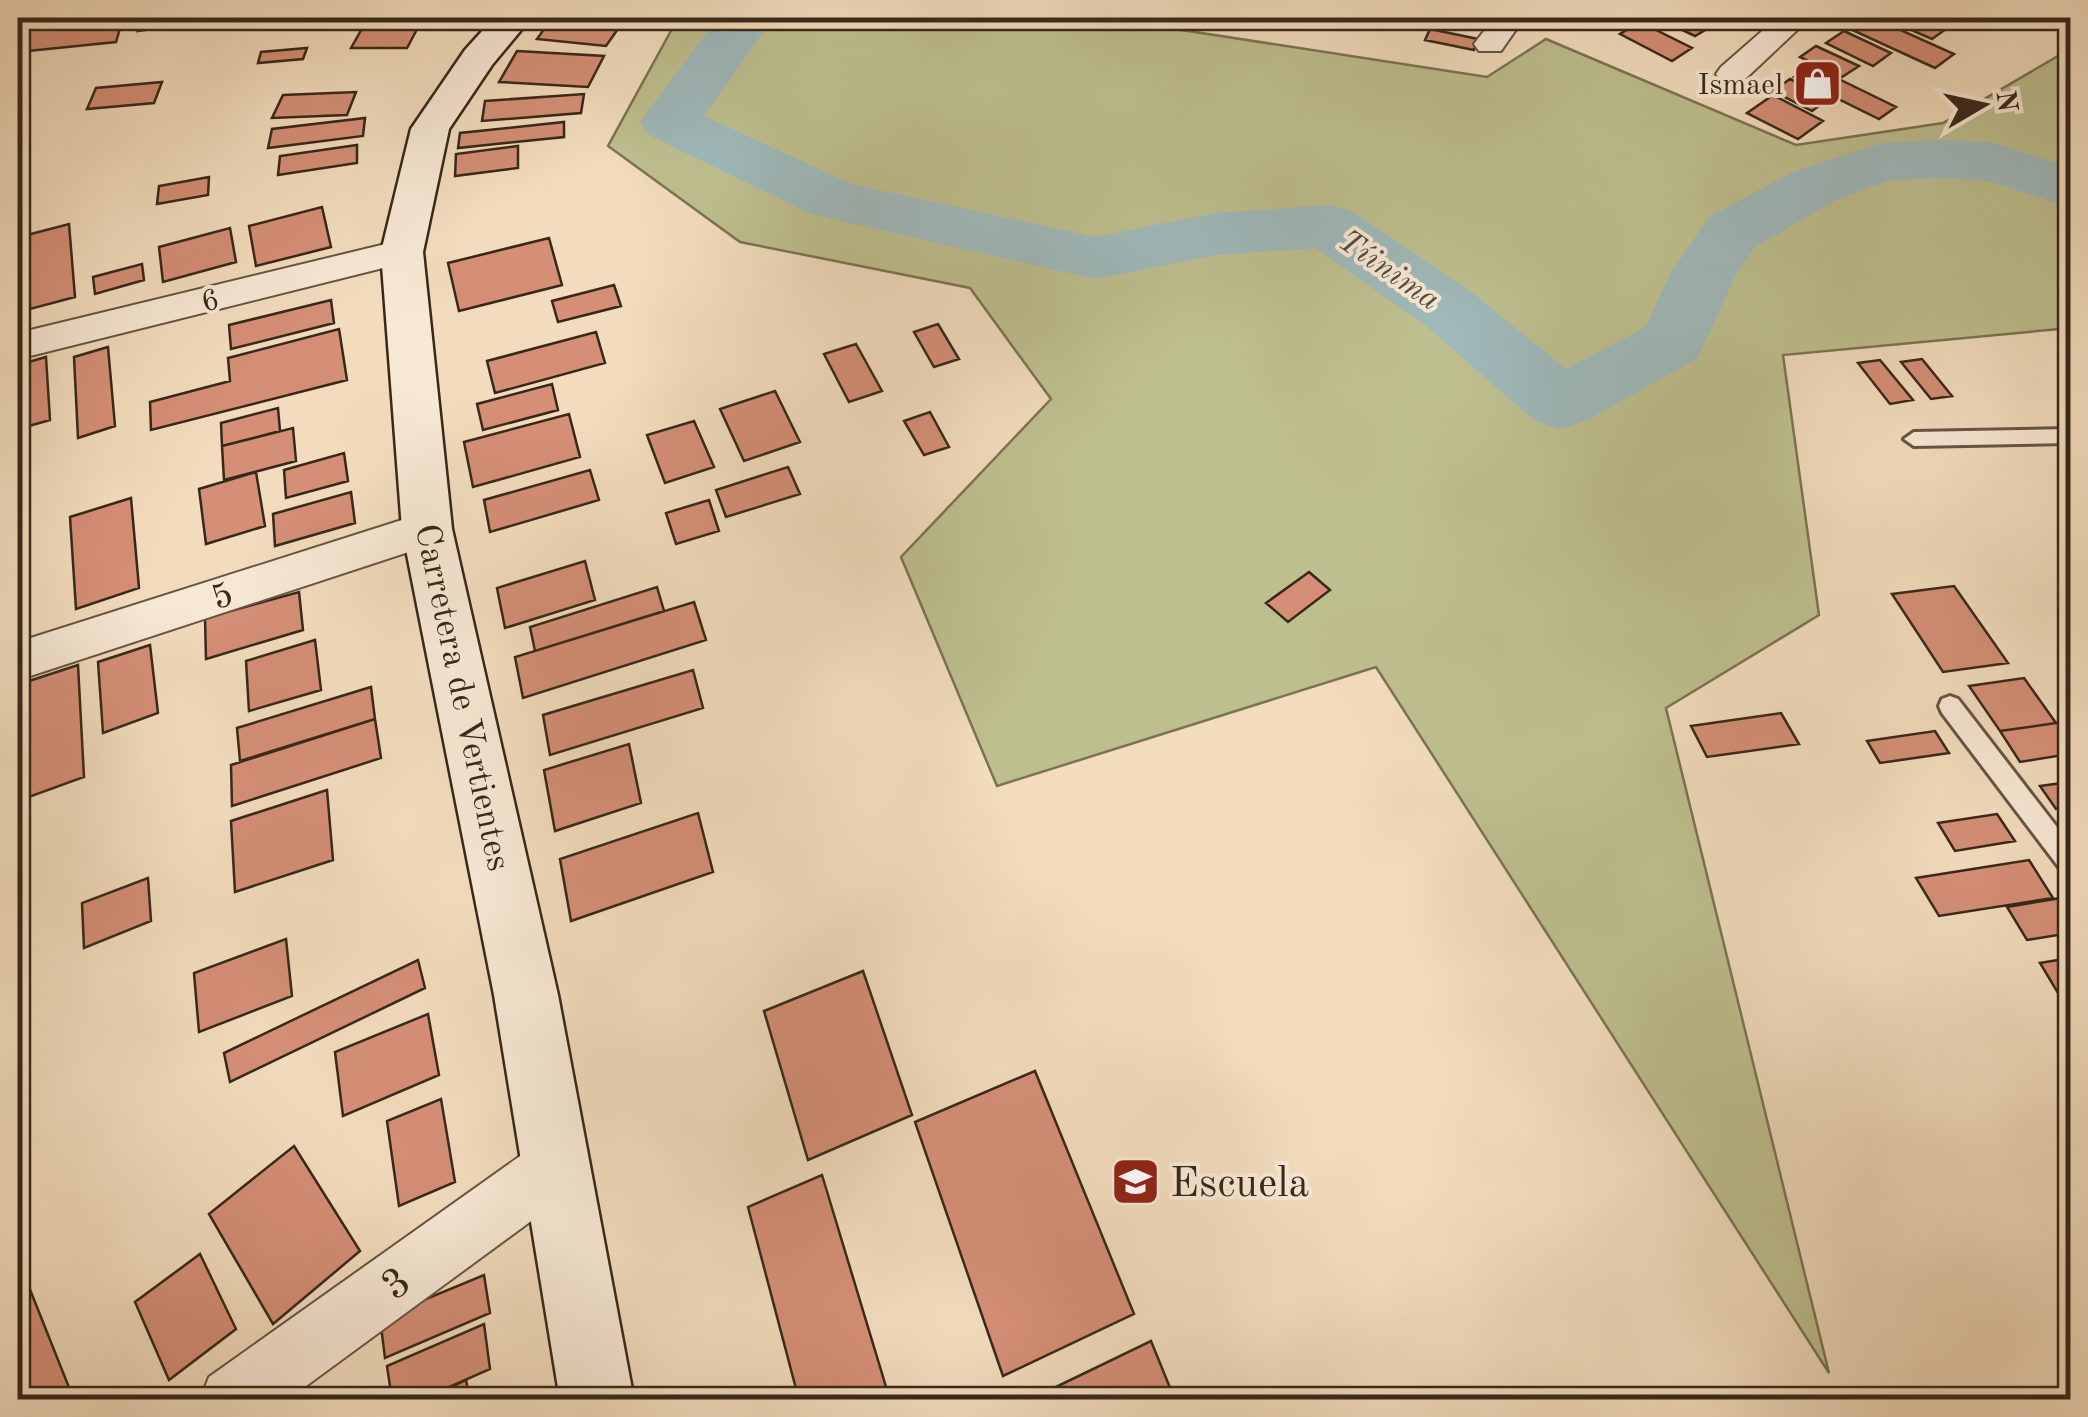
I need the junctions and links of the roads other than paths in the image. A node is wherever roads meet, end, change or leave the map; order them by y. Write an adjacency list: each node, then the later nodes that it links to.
1 (513, 18): 6 (main road, Carretera de Vertientes)
2 (1509, 18): 4 (street)
3 (1796, 18): 5 (street)
4 (1490, 44)
5 (1732, 74)
6 (402, 252): 7 (street, 6); 10 (main road, Carretera de Vertientes)
7 (18, 346)
8 (2070, 436): 9 (lane)
9 (1914, 439)
10 (427, 529): 11 (street, 5); 14 (main road, Carretera de Vertientes)
11 (18, 661)
12 (1950, 706): 13 (lane)
13 (2070, 862)
14 (558, 1164): 15 (street, 3); 16 (main road, Carretera de Vertientes)
15 (232, 1400)
16 (597, 1400)

